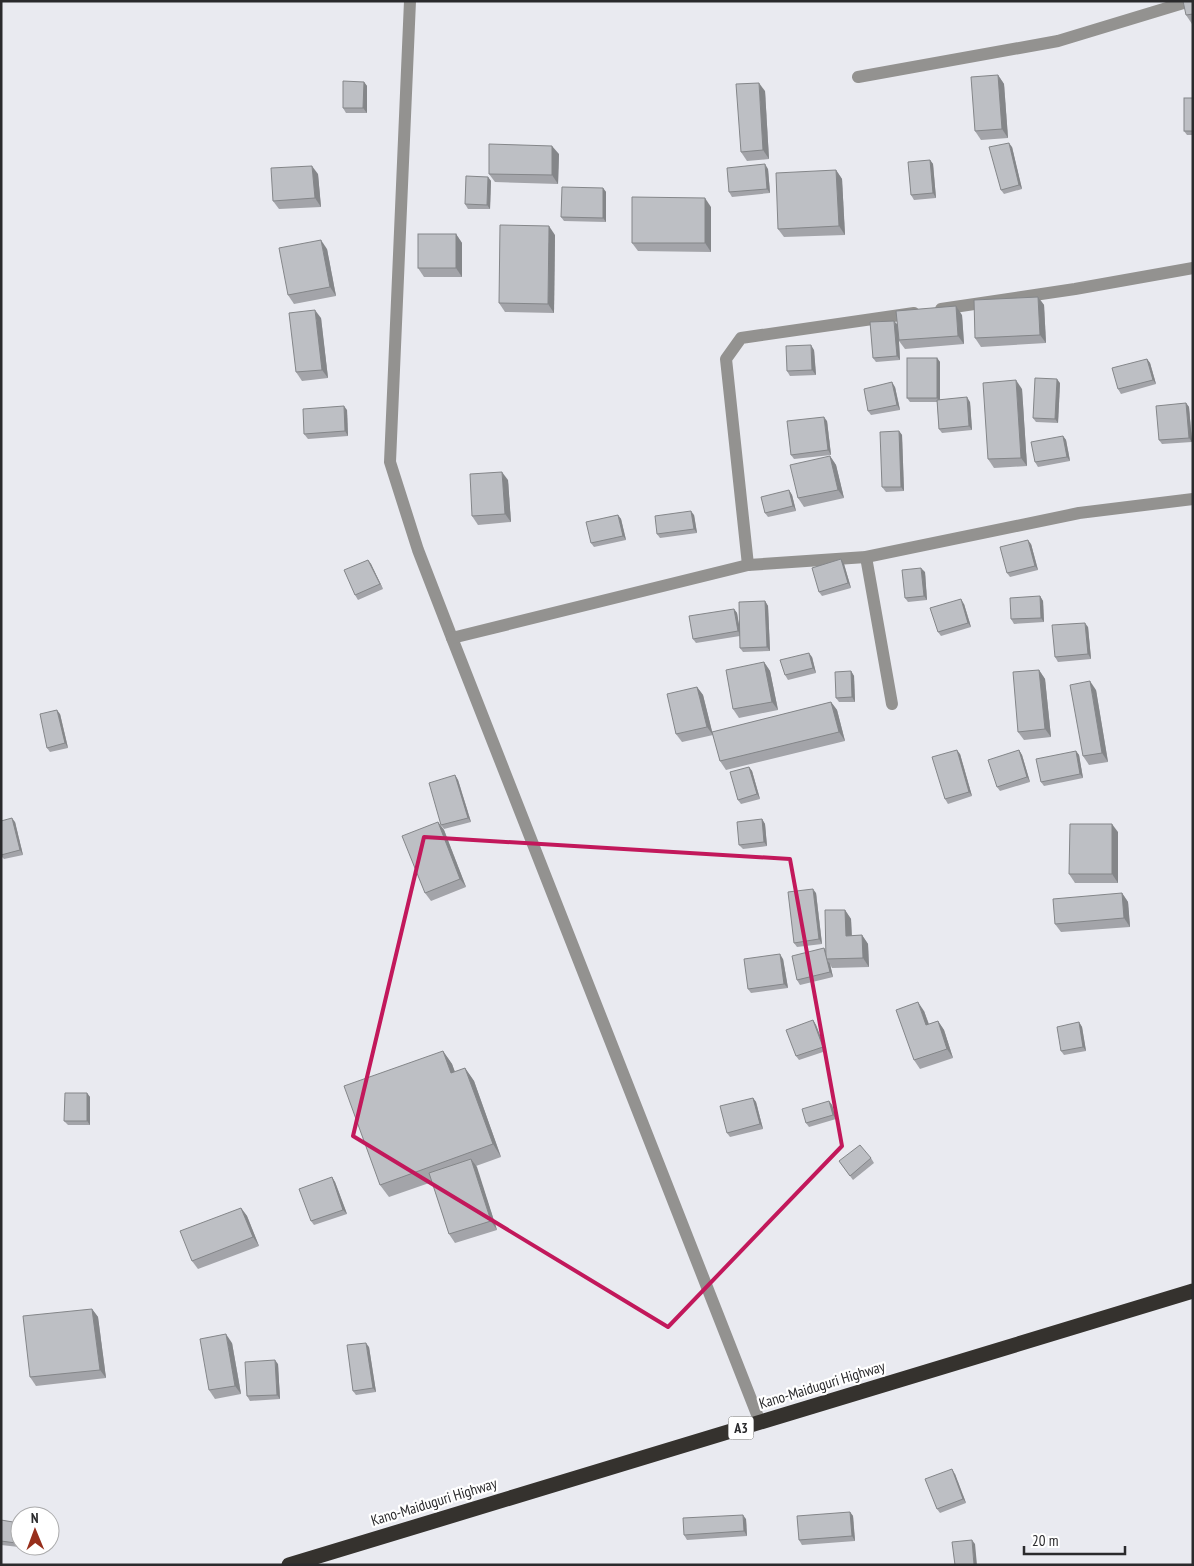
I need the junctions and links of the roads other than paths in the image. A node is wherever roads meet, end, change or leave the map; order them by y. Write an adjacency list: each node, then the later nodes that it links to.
1 (410, 1): 8 (street)
2 (1190, 1): 3 (street)
3 (858, 77)
4 (1193, 268): 7 (street)
5 (1193, 499): 6 (street)
6 (866, 557): 7 (street); 9 (street)
7 (748, 566): 8 (street)
8 (452, 638): 11 (street)
9 (892, 704)
10 (1193, 1291): 11 (highway, Kano-Maiduguri Highway / A3)
11 (760, 1422): 12 (highway, Kano-Maiduguri Highway / A3)
12 (289, 1565)

